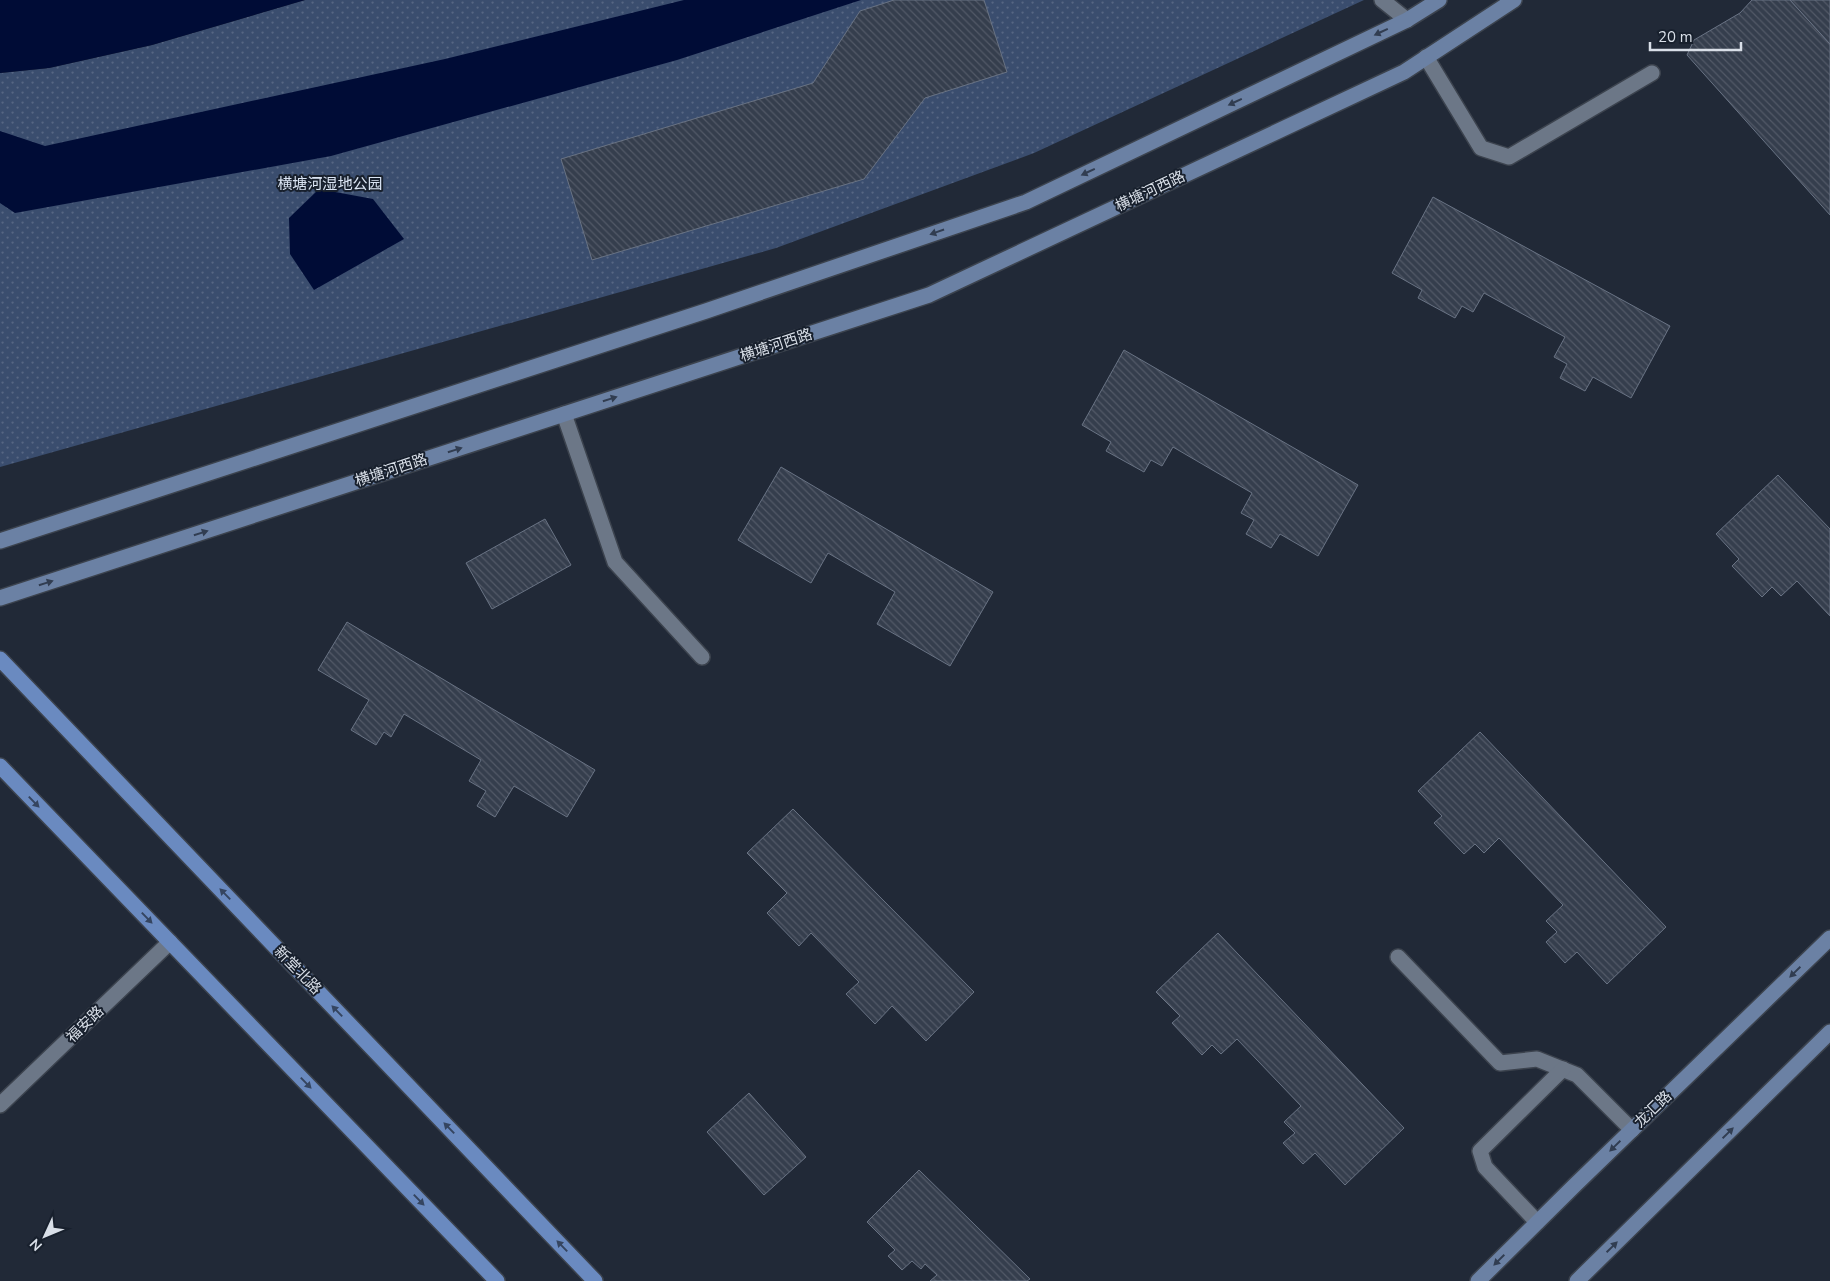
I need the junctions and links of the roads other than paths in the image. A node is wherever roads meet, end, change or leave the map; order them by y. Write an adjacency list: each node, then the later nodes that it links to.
1 (1382, 0): 4 (street)
2 (1439, 0): 4 (street)
3 (1514, 0): 5 (street, 横塘河西路)
4 (1408, 20): 8 (street, one-way to 8)
5 (1426, 57): 6 (street); 7 (street, 横塘河西路, one-way to 5)
6 (1652, 72)
7 (564, 414): 9 (street, 横塘河西路, one-way to 7); 10 (street)
8 (0, 542)
9 (0, 598)
10 (702, 657)
11 (0, 659): 22 (main road, 新堂北路, one-way to 11)
12 (0, 766): 14 (main road, one-way to 14)
13 (1830, 938): 19 (street, 龙汇路, one-way to 19)
14 (170, 942): 18 (street, 福安路); 21 (main road, one-way to 21)
15 (1398, 957): 17 (street)
16 (1830, 1032): 24 (street, one-way to 16)
17 (1563, 1069): 19 (street); 20 (street)
18 (0, 1105)
19 (1632, 1130): 20 (street, 龙汇路, one-way to 20)
20 (1537, 1222): 23 (street, 龙汇路, one-way to 23)
21 (497, 1281)
22 (595, 1281)
23 (1478, 1281)
24 (1577, 1281)

